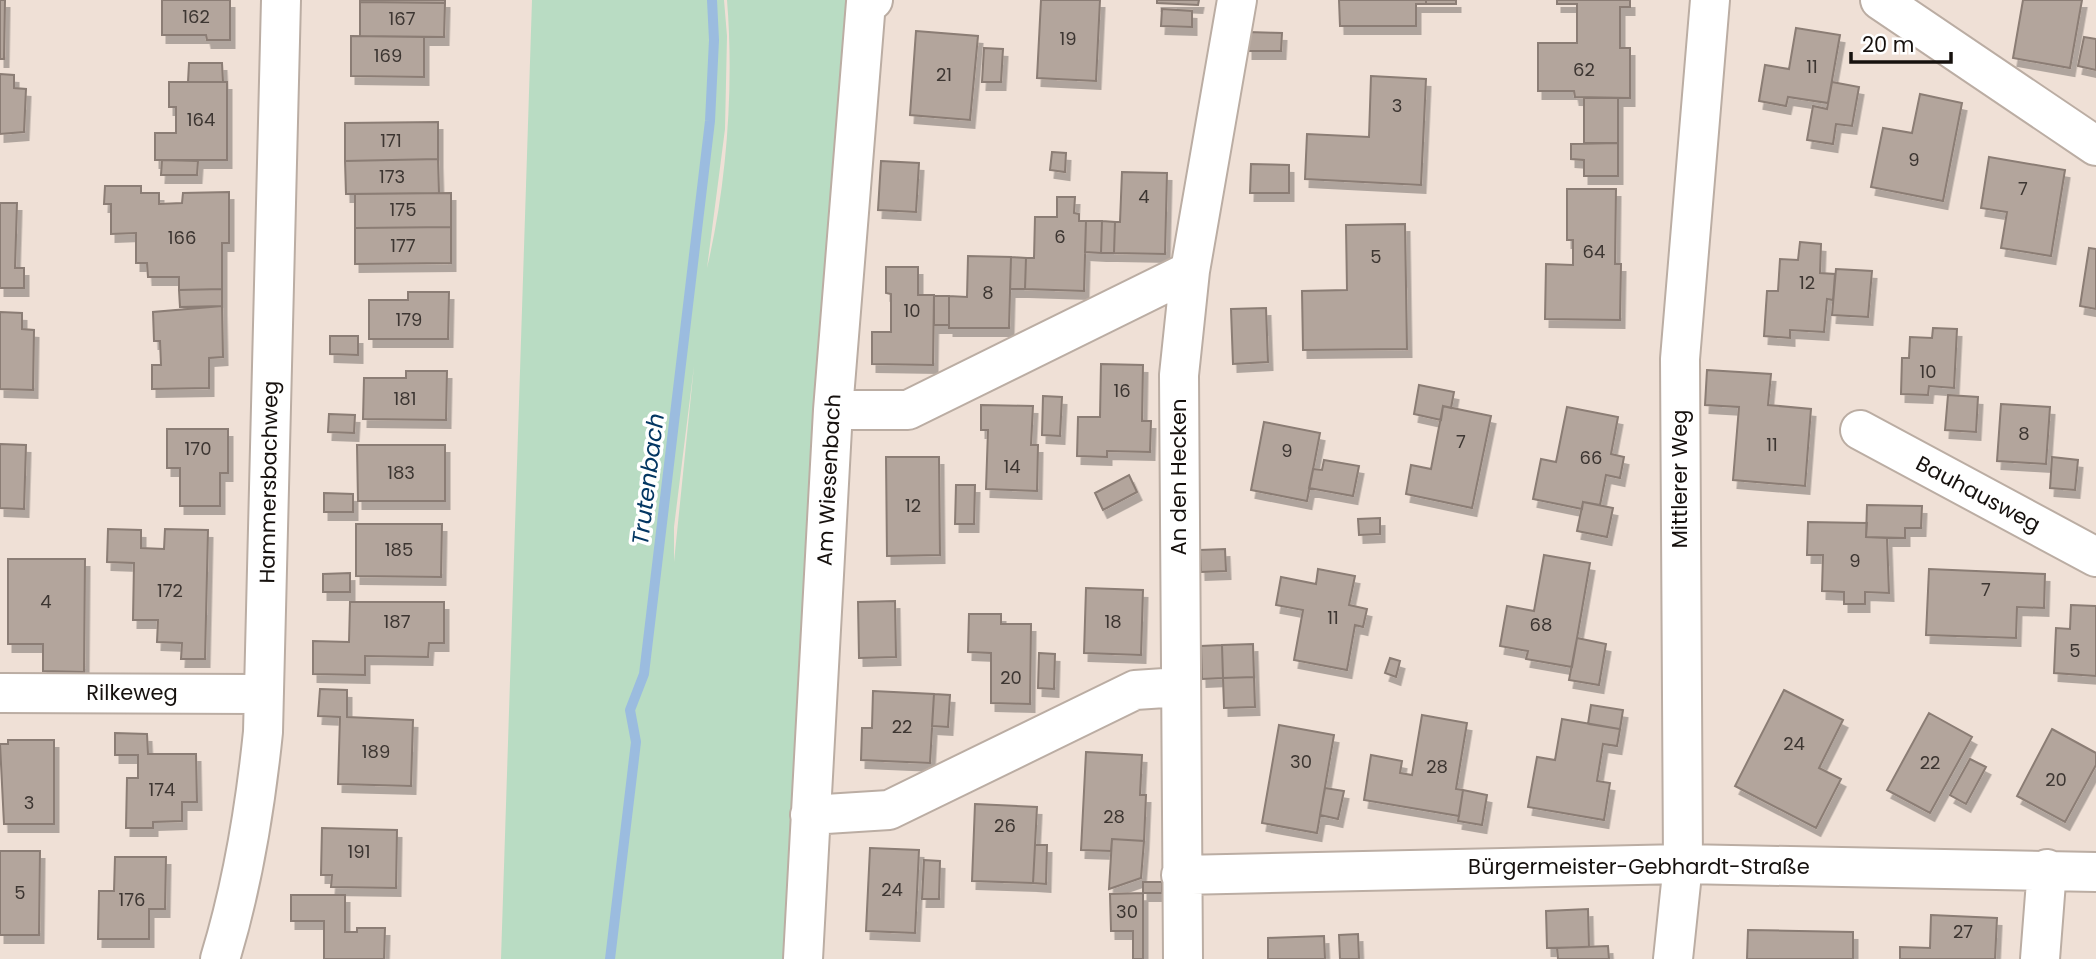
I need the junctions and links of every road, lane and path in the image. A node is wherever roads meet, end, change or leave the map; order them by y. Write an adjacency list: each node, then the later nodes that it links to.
1 (281, 0): 13 (street, Hammersbachweg)
2 (1237, 0): 7 (street, An den Hecken)
3 (1710, 0): 15 (street, Mittlerer Weg)
4 (1880, 0): 6 (street)
5 (869, 1): 8 (street, Am Wiesenbach)
6 (2096, 146)
7 (1190, 271): 8 (street); 11 (street, An den Hecken)
8 (833, 410): 14 (street, Am Wiesenbach)
9 (1860, 430): 10 (street, Bauhausweg)
10 (2096, 557)
11 (1180, 687): 14 (street); 18 (street, An den Hecken)
12 (0, 693): 13 (street, Rilkeweg)
13 (264, 694): 19 (street, Hammersbachweg)
14 (810, 815): 20 (street, Am Wiesenbach)
15 (1684, 864): 16 (street, Bürgermeister-Gebhardt-Straße); 18 (street, Bürgermeister-Gebhardt-Straße); 22 (street, Mittlerer Weg)
16 (2047, 869): 17 (street, Bürgermeister-Gebhardt-Straße); 23 (street)
17 (2096, 872)
18 (1181, 875): 21 (street, An den Hecken)
19 (220, 959)
20 (803, 959)
21 (1183, 959)
22 (1673, 959)
23 (2040, 959)

